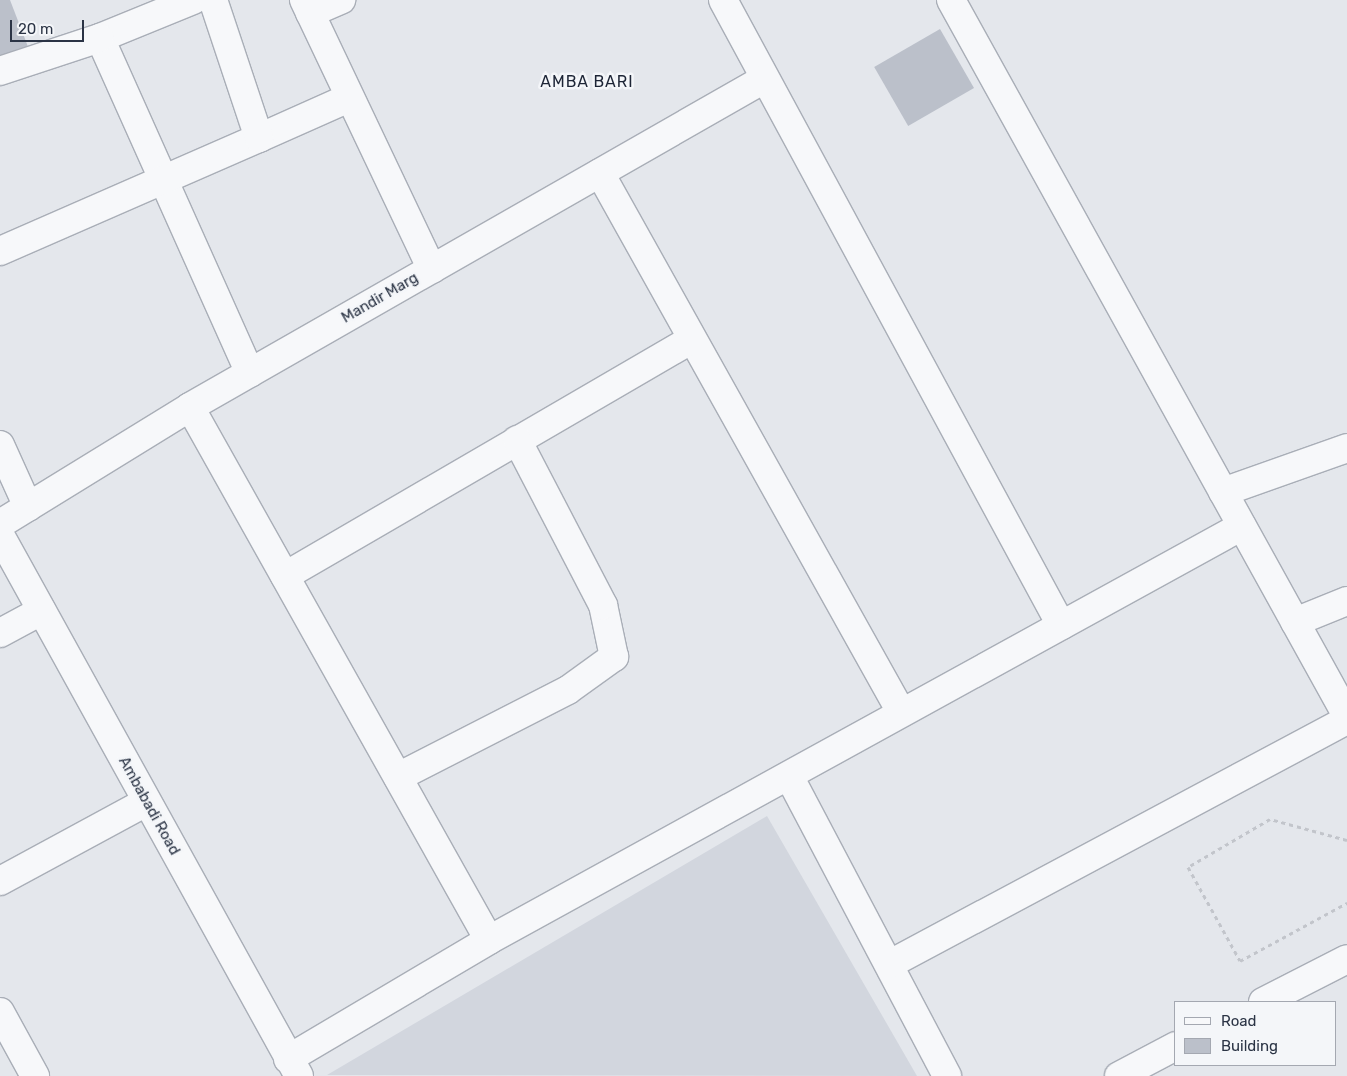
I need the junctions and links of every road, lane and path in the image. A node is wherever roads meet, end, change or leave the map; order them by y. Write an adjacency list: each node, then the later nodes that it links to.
1 (193, 0): 7 (street)
2 (213, 0): 11 (street)
3 (341, 0): 6 (street)
4 (723, 0): 9 (street)
5 (951, 0): 22 (street)
6 (307, 7): 10 (street)
7 (100, 38): 8 (street); 13 (street)
8 (0, 71)
9 (764, 79): 12 (street, Mandir Marg); 31 (street)
10 (349, 98): 11 (street); 15 (street)
11 (259, 138): 13 (street)
12 (600, 173): 15 (street, Mandir Marg); 16 (street)
13 (164, 180): 14 (street); 17 (street)
14 (0, 251)
15 (432, 269): 17 (street, Mandir Marg)
16 (692, 339): 19 (street); 33 (street)
17 (250, 373): 18 (street, Mandir Marg)
18 (190, 407): 23 (street, Mandir Marg); 27 (street)
19 (517, 440): 27 (street); 37 (street)
20 (0, 445): 23 (street)
21 (1347, 448): 22 (street)
22 (1223, 492): 25 (street)
23 (28, 507): 24 (street, Mandir Marg)
24 (0, 524)
25 (1242, 526): 30 (street); 31 (street)
26 (0, 536): 29 (street, Ambabadi Road)
27 (285, 576): 37 (street)
28 (1347, 601): 30 (street)
29 (42, 611): 32 (street); 38 (street, Ambabadi Road)
30 (1295, 622): 34 (street)
31 (1061, 625): 33 (street)
32 (0, 634)
33 (901, 712): 36 (street)
34 (1347, 716)
35 (1347, 720): 44 (street)
36 (789, 776): 42 (street); 44 (street)
37 (398, 777): 42 (street)
38 (146, 802): 40 (street); 48 (street, Ambabadi Road)
39 (1347, 840): 41 (path)
40 (0, 881)
41 (1347, 903)
42 (489, 940): 48 (street)
43 (1347, 959): 45 (street)
44 (890, 964): 51 (street)
45 (1264, 1001)
46 (0, 1012): 50 (street)
47 (1174, 1047): 49 (street)
48 (294, 1068)
49 (1134, 1072)
50 (35, 1076)
51 (947, 1076)

